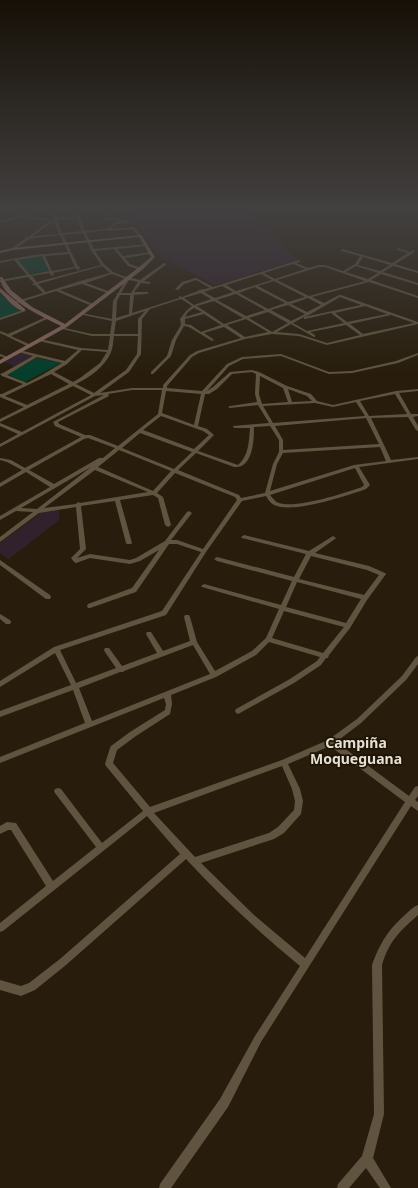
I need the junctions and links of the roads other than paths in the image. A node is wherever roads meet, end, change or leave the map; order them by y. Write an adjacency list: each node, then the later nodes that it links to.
1 (19, 263): 22 (street)
2 (47, 263): 16 (street)
3 (75, 263): 13 (street)
4 (128, 263): 14 (street)
5 (145, 263): 14 (street)
6 (290, 263): 20 (street)
7 (297, 263): 15 (street)
8 (386, 263): 12 (street)
9 (165, 264): 29 (street)
10 (103, 265): 13 (street); 19 (street)
11 (356, 265): 17 (street); 21 (street)
12 (391, 265): 18 (street); 21 (street)
13 (78, 269): 16 (street); 23 (street)
14 (140, 269): 24 (street)
15 (308, 269): 17 (street); 26 (street)
16 (50, 271): 22 (street); 23 (street)
17 (343, 272): 27 (street)
18 (418, 272)
19 (113, 273): 24 (street); 28 (street)
20 (261, 273): 26 (street); 33 (street)
21 (381, 273): 27 (street); 32 (street)
22 (29, 275): 25 (street); 31 (street)
23 (53, 278): 31 (street)
24 (128, 278): 29 (street); 41 (street); 46 (street)
25 (1, 279): 36 (street)
26 (276, 280): 34 (street); 49 (street)
27 (368, 281): 47 (street); 49 (street)
28 (81, 282): 39 (street); 41 (street)
29 (140, 282): 30 (street); 42 (street)
30 (149, 283)
31 (34, 284): 45 (street)
32 (418, 284)
33 (223, 285): 35 (street); 44 (street)
34 (256, 287): 44 (street); 52 (street)
35 (213, 288): 37 (street); 40 (street)
36 (8, 289): 38 (street); 51 (street)
37 (177, 289)
38 (1, 290): 53 (street)
39 (56, 290): 45 (street); 55 (street)
40 (200, 291): 48 (street); 50 (street)
41 (108, 292): 55 (street)
42 (132, 293): 43 (street); 46 (street); 65 (street)
43 (147, 293)
44 (237, 293): 50 (street); 60 (street)
45 (46, 294): 51 (street)
46 (118, 294): 71 (street)
47 (417, 296)
48 (180, 297): 57 (street); 58 (street)
49 (308, 297): 52 (street); 56 (street)
50 (216, 300): 57 (street); 68 (street)
51 (21, 302): 53 (street); 67 (street)
52 (287, 303): 60 (street); 66 (street)
53 (15, 304): 59 (street)
54 (366, 304): 56 (street); 61 (street); 63 (street)
55 (92, 305): 64 (street)
56 (324, 305): 66 (street)
57 (194, 306): 62 (street); 73 (street)
58 (149, 308): 65 (street); 83 (street)
59 (24, 310): 69 (street); 70 (street)
60 (266, 310): 68 (street); 75 (street)
61 (332, 312): 72 (street); 76 (street)
62 (204, 313): 73 (street); 77 (street)
63 (392, 313): 74 (street); 76 (street)
64 (81, 314): 71 (street); 78 (street)
65 (130, 314): 71 (street)
66 (308, 314): 72 (street)
67 (47, 318): 70 (street); 78 (street)
68 (245, 318): 77 (street); 82 (street)
69 (0, 319)
70 (41, 320): 78 (street); 85 (street)
71 (114, 320): 84 (street)
72 (297, 320): 75 (street)
73 (183, 322): 81 (street); 102 (street)
74 (418, 323): 86 (street)
75 (290, 324): 80 (street); 82 (street)
76 (347, 324): 80 (street); 86 (street)
77 (222, 325): 81 (street); 87 (street)
78 (63, 327): 84 (street); 88 (street)
79 (0, 332): 85 (street)
80 (306, 332): 90 (street)
81 (201, 333): 89 (street)
82 (272, 333): 87 (street); 90 (street)
83 (140, 334): 84 (street); 113 (street)
84 (112, 335): 94 (street)
85 (7, 336): 91 (street)
86 (363, 336): 90 (street)
87 (244, 338): 108 (street)
88 (40, 340): 91 (street); 92 (street)
89 (212, 340)
90 (327, 344)
91 (30, 346): 93 (street)
92 (81, 349): 94 (street); 100 (street)
93 (20, 351): 97 (street); 98 (street)
94 (110, 351): 106 (street)
95 (418, 354): 112 (street)
96 (0, 355): 98 (street)
97 (36, 356): 100 (street); 104 (street)
98 (8, 358): 99 (street)
99 (0, 362)
100 (66, 363): 101 (street)
101 (50, 372): 105 (street); 106 (street)
102 (152, 373)
103 (258, 373): 107 (street); 112 (street); 118 (street)
104 (2, 374): 105 (street)
105 (26, 384): 114 (street)
106 (73, 384): 113 (street); 119 (street)
107 (285, 386): 115 (street); 117 (street)
108 (164, 389): 110 (street); 112 (street); 121 (street)
109 (418, 390): 111 (street)
110 (116, 391): 113 (street); 134 (street)
111 (396, 392): 116 (street); 122 (street)
112 (203, 393): 129 (street)
113 (94, 395): 133 (street)
114 (0, 396): 119 (street)
115 (315, 402): 116 (street); 117 (street)
116 (358, 402): 124 (street)
117 (290, 403): 118 (street)
118 (259, 404): 120 (street); 127 (street)
119 (27, 407): 125 (street)
120 (230, 407)
121 (160, 414): 129 (street); 132 (street)
122 (410, 415): 123 (street); 124 (street); 131 (street)
123 (418, 415)
124 (368, 417): 127 (street); 135 (street)
125 (0, 421)
126 (0, 424): 133 (street)
127 (271, 424): 128 (street); 139 (street)
128 (252, 426): 130 (street); 138 (street)
129 (196, 427): 138 (street)
130 (235, 427)
131 (418, 430)
132 (140, 431): 137 (street); 138 (street)
133 (22, 434): 136 (street)
134 (85, 437): 137 (street); 145 (street)
135 (382, 444): 139 (street); 142 (street)
136 (0, 446)
137 (117, 448): 143 (street); 146 (street)
138 (194, 451): 146 (street)
139 (281, 452): 150 (street)
140 (0, 458): 145 (street)
141 (418, 458): 142 (street)
142 (389, 462): 144 (street)
143 (92, 466): 148 (street); 149 (street); 155 (street)
144 (356, 466): 150 (street); 150 (street)
145 (25, 470): 147 (street); 148 (street)
146 (174, 471): 149 (street); 152 (street)
147 (0, 485)
148 (53, 486): 154 (street)
149 (154, 493): 151 (street); 158 (street)
150 (267, 494): 152 (street)
151 (117, 499): 153 (street); 163 (street)
152 (240, 500): 164 (street)
153 (78, 504): 155 (street); 162 (street)
154 (14, 509): 155 (street); 157 (street)
155 (39, 511): 161 (street)
156 (189, 514): 162 (street)
157 (0, 518)
158 (168, 525)
159 (244, 537): 165 (street)
160 (333, 538): 165 (street)
161 (0, 540)
162 (167, 542): 164 (street); 172 (street)
163 (129, 543)
164 (204, 551): 181 (street)
165 (310, 553): 168 (street); 171 (street)
166 (217, 559): 168 (street)
167 (0, 562): 170 (street)
168 (296, 579): 171 (street); 173 (street)
169 (204, 586): 173 (street)
170 (48, 597)
171 (365, 598): 177 (street)
172 (90, 606)
173 (283, 608): 177 (street); 179 (street)
174 (0, 616): 176 (street)
175 (186, 617): 180 (street)
176 (8, 622)
177 (348, 626): 184 (street)
178 (149, 634): 183 (street)
179 (268, 639): 184 (street); 187 (street)
180 (194, 642): 183 (street); 187 (street)
181 (56, 649): 188 (street); 189 (street)
182 (107, 650): 186 (street)
183 (161, 654): 186 (street)
184 (326, 656): 191 (street)
185 (418, 659): 194 (street)
186 (121, 670): 189 (street)
187 (214, 675): 190 (street)
188 (0, 684)
189 (75, 688): 192 (street); 193 (street)
190 (167, 693): 193 (street); 201 (street)
191 (238, 712)
192 (0, 714)
193 (90, 723): 195 (street)
194 (331, 742): 196 (street); 199 (street)
195 (0, 760)
196 (284, 762): 201 (street); 205 (street)
197 (418, 789): 199 (street)
198 (58, 791): 203 (street)
199 (410, 802): 200 (street); 209 (street)
200 (418, 808)
201 (147, 812): 203 (street); 204 (street)
202 (0, 830): 206 (street)
203 (101, 848): 206 (street)
204 (186, 854): 205 (street); 210 (street)
205 (193, 862): 209 (street)
206 (51, 886): 208 (street)
207 (418, 909): 211 (street)
208 (0, 927)
209 (305, 964): 212 (street)
210 (0, 985)
211 (367, 1159): 213 (street); 214 (street)
212 (164, 1188)
213 (342, 1188)
214 (386, 1188)

